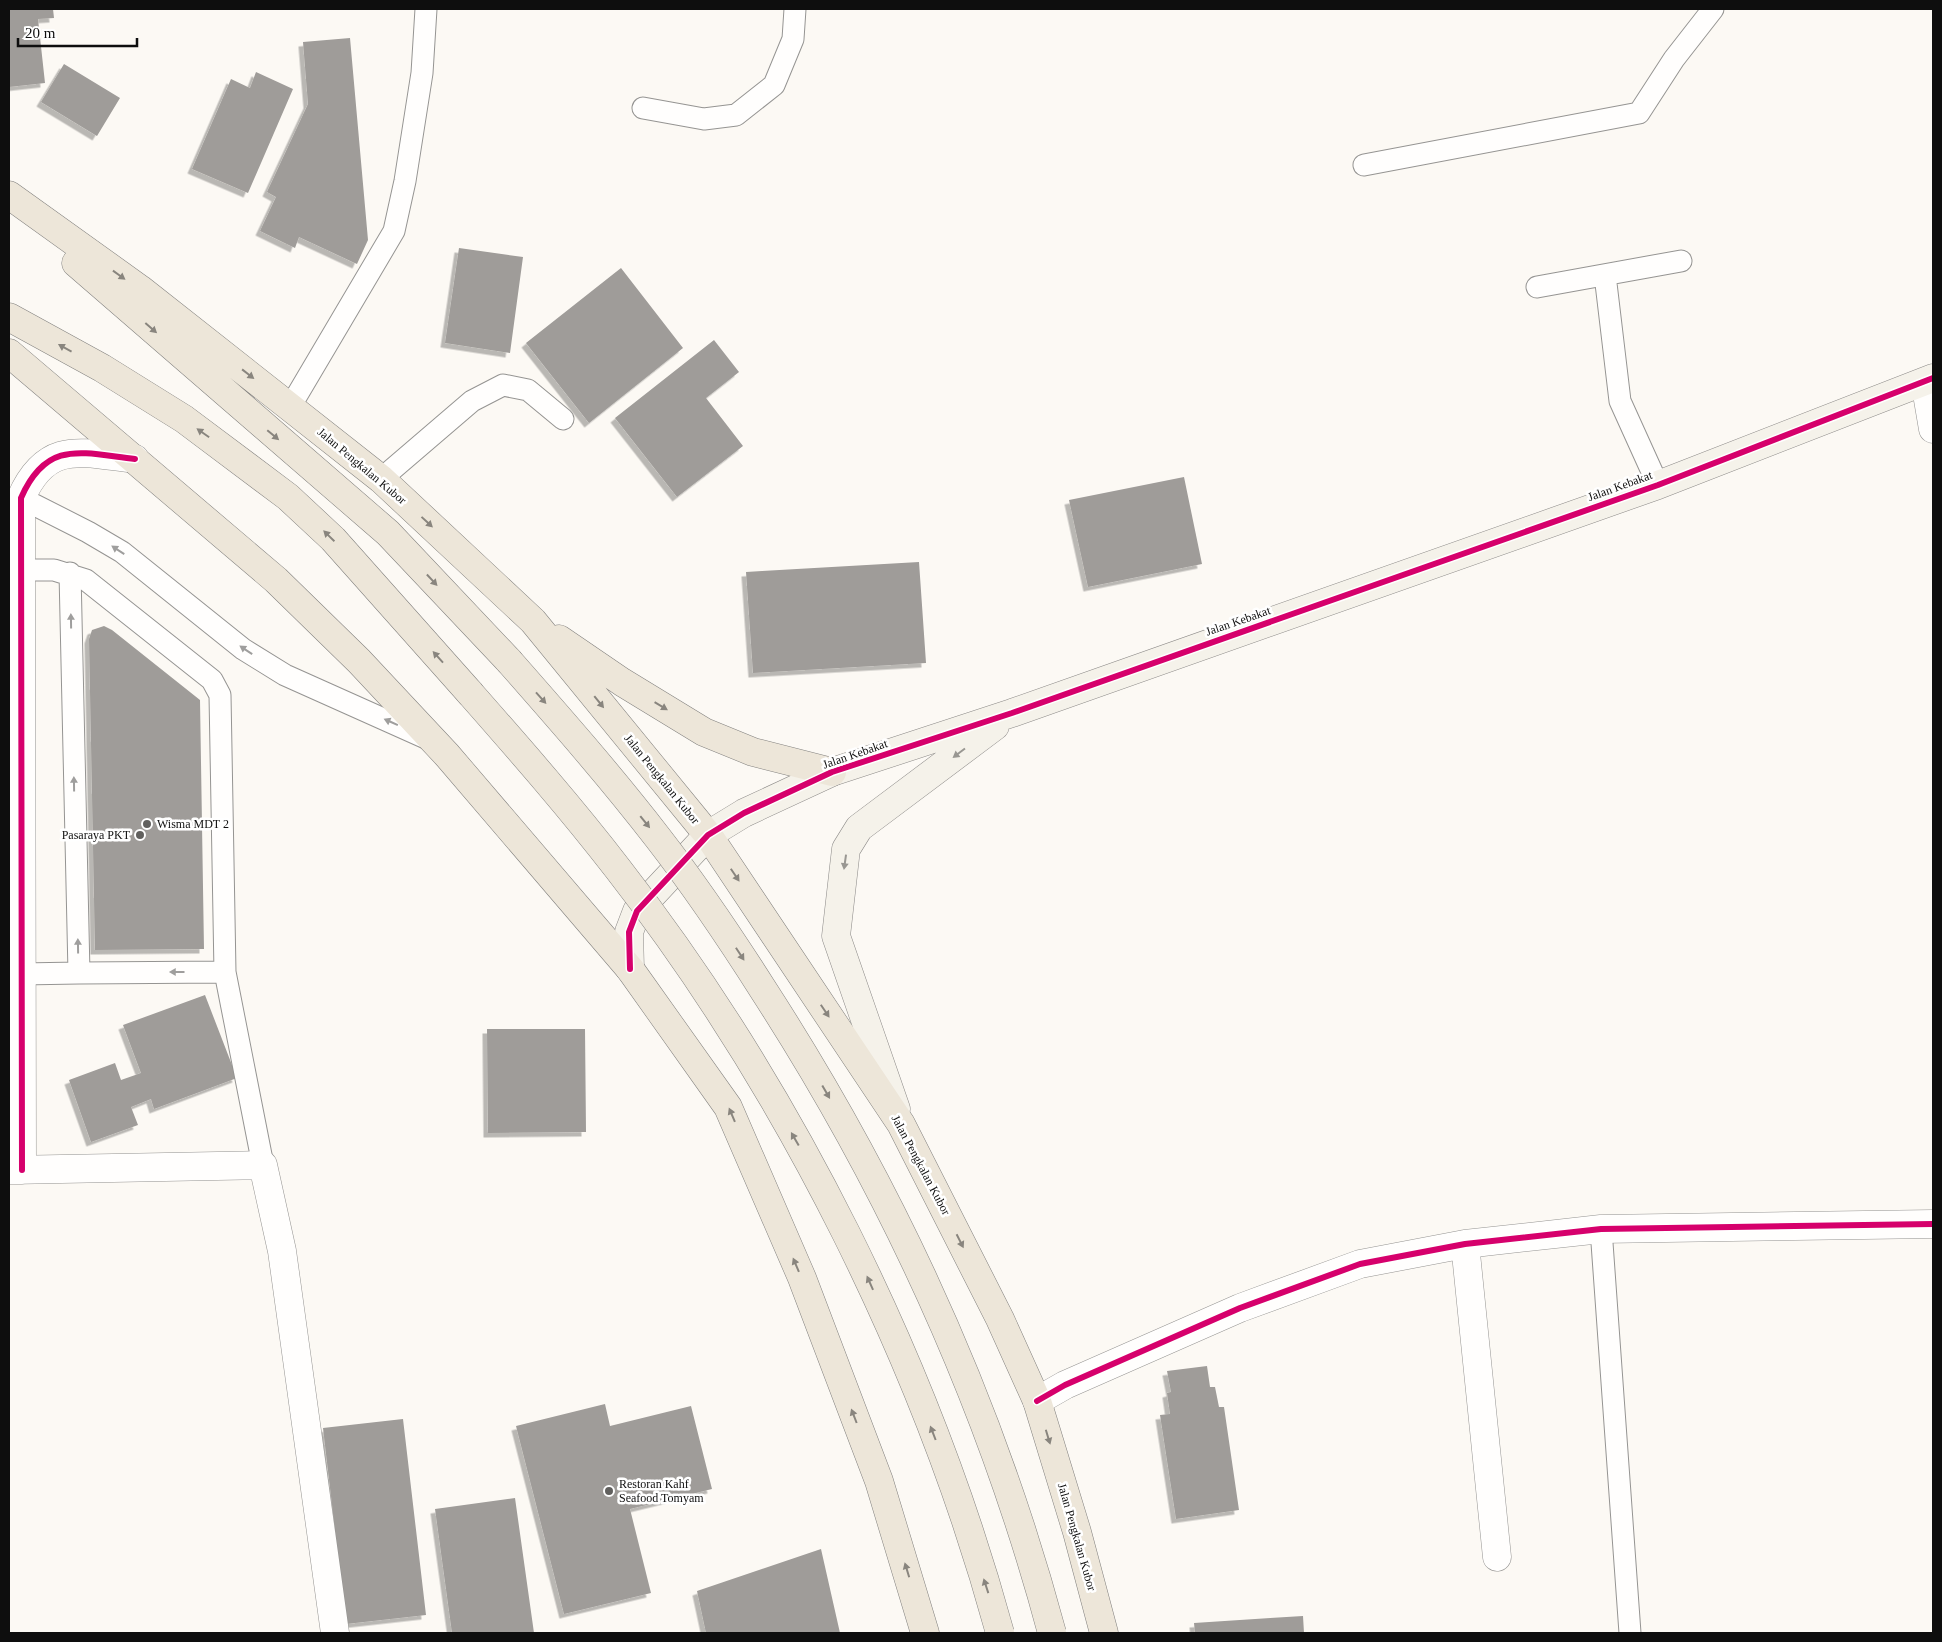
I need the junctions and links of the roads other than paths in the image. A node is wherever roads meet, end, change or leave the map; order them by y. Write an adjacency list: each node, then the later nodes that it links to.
1 (426, 9): 14 (lane)
2 (794, 9): 4 (lane)
3 (1712, 9): 5 (lane)
4 (643, 108)
5 (1364, 165)
6 (9, 195): 14 (main road, Jalan Pengkalan Kubor, one-way to 14)
7 (9, 204): 43 (main road, one-way to 43, bridge)
8 (1681, 261): 9 (lane)
9 (1604, 275): 10 (lane); 19 (lane)
10 (1537, 287)
11 (9, 317): 42 (main road, one-way to 11, bridge)
12 (9, 353): 17 (main road)
13 (1929, 380): 16 (street); 19 (street, Jalan Kebakat)
14 (290, 408): 18 (main road, Jalan Pengkalan Kubor)
15 (563, 420): 18 (lane)
16 (1933, 429)
17 (134, 459): 20 (street); 25 (main road)
18 (381, 479): 23 (main road, Jalan Pengkalan Kubor, one-way to 23)
19 (1658, 485): 24 (street, Jalan Kebakat)
20 (15, 495): 21 (street); 25 (lane, one-way to 20)
21 (21, 570): 22 (lane); 31 (street)
22 (70, 573): 29 (lane); 30 (lane, one-way to 22)
23 (533, 622): 26 (main road, one-way to 26); 27 (main road, Jalan Pengkalan Kubor, one-way to 27)
24 (1012, 713): 26 (street, Jalan Kebakat); 32 (street, Jalan Kebakat, one-way to 32)
25 (435, 742): 28 (main road)
26 (832, 772): 27 (street, Jalan Kebakat)
27 (708, 835): 28 (street, Jalan Kebakat); 32 (main road, Jalan Pengkalan Kubor, one-way to 32)
28 (630, 970): 41 (main road, one-way to 28)
29 (225, 972): 30 (lane, one-way to 30); 33 (lane)
30 (79, 973): 31 (lane)
31 (22, 974): 34 (street)
32 (901, 1124): 38 (main road, Jalan Pengkalan Kubor, one-way to 38)
33 (263, 1165): 34 (street); 40 (street)
34 (15, 1170)
35 (1933, 1224): 36 (street)
36 (1601, 1229): 37 (street); 45 (lane)
37 (1465, 1244): 38 (street); 39 (street)
38 (1037, 1401): 44 (main road, Jalan Pengkalan Kubor, one-way to 44)
39 (1497, 1557)
40 (335, 1633)
41 (925, 1633)
42 (1000, 1633)
43 (1052, 1633)
44 (1104, 1633)
45 (1630, 1633)

